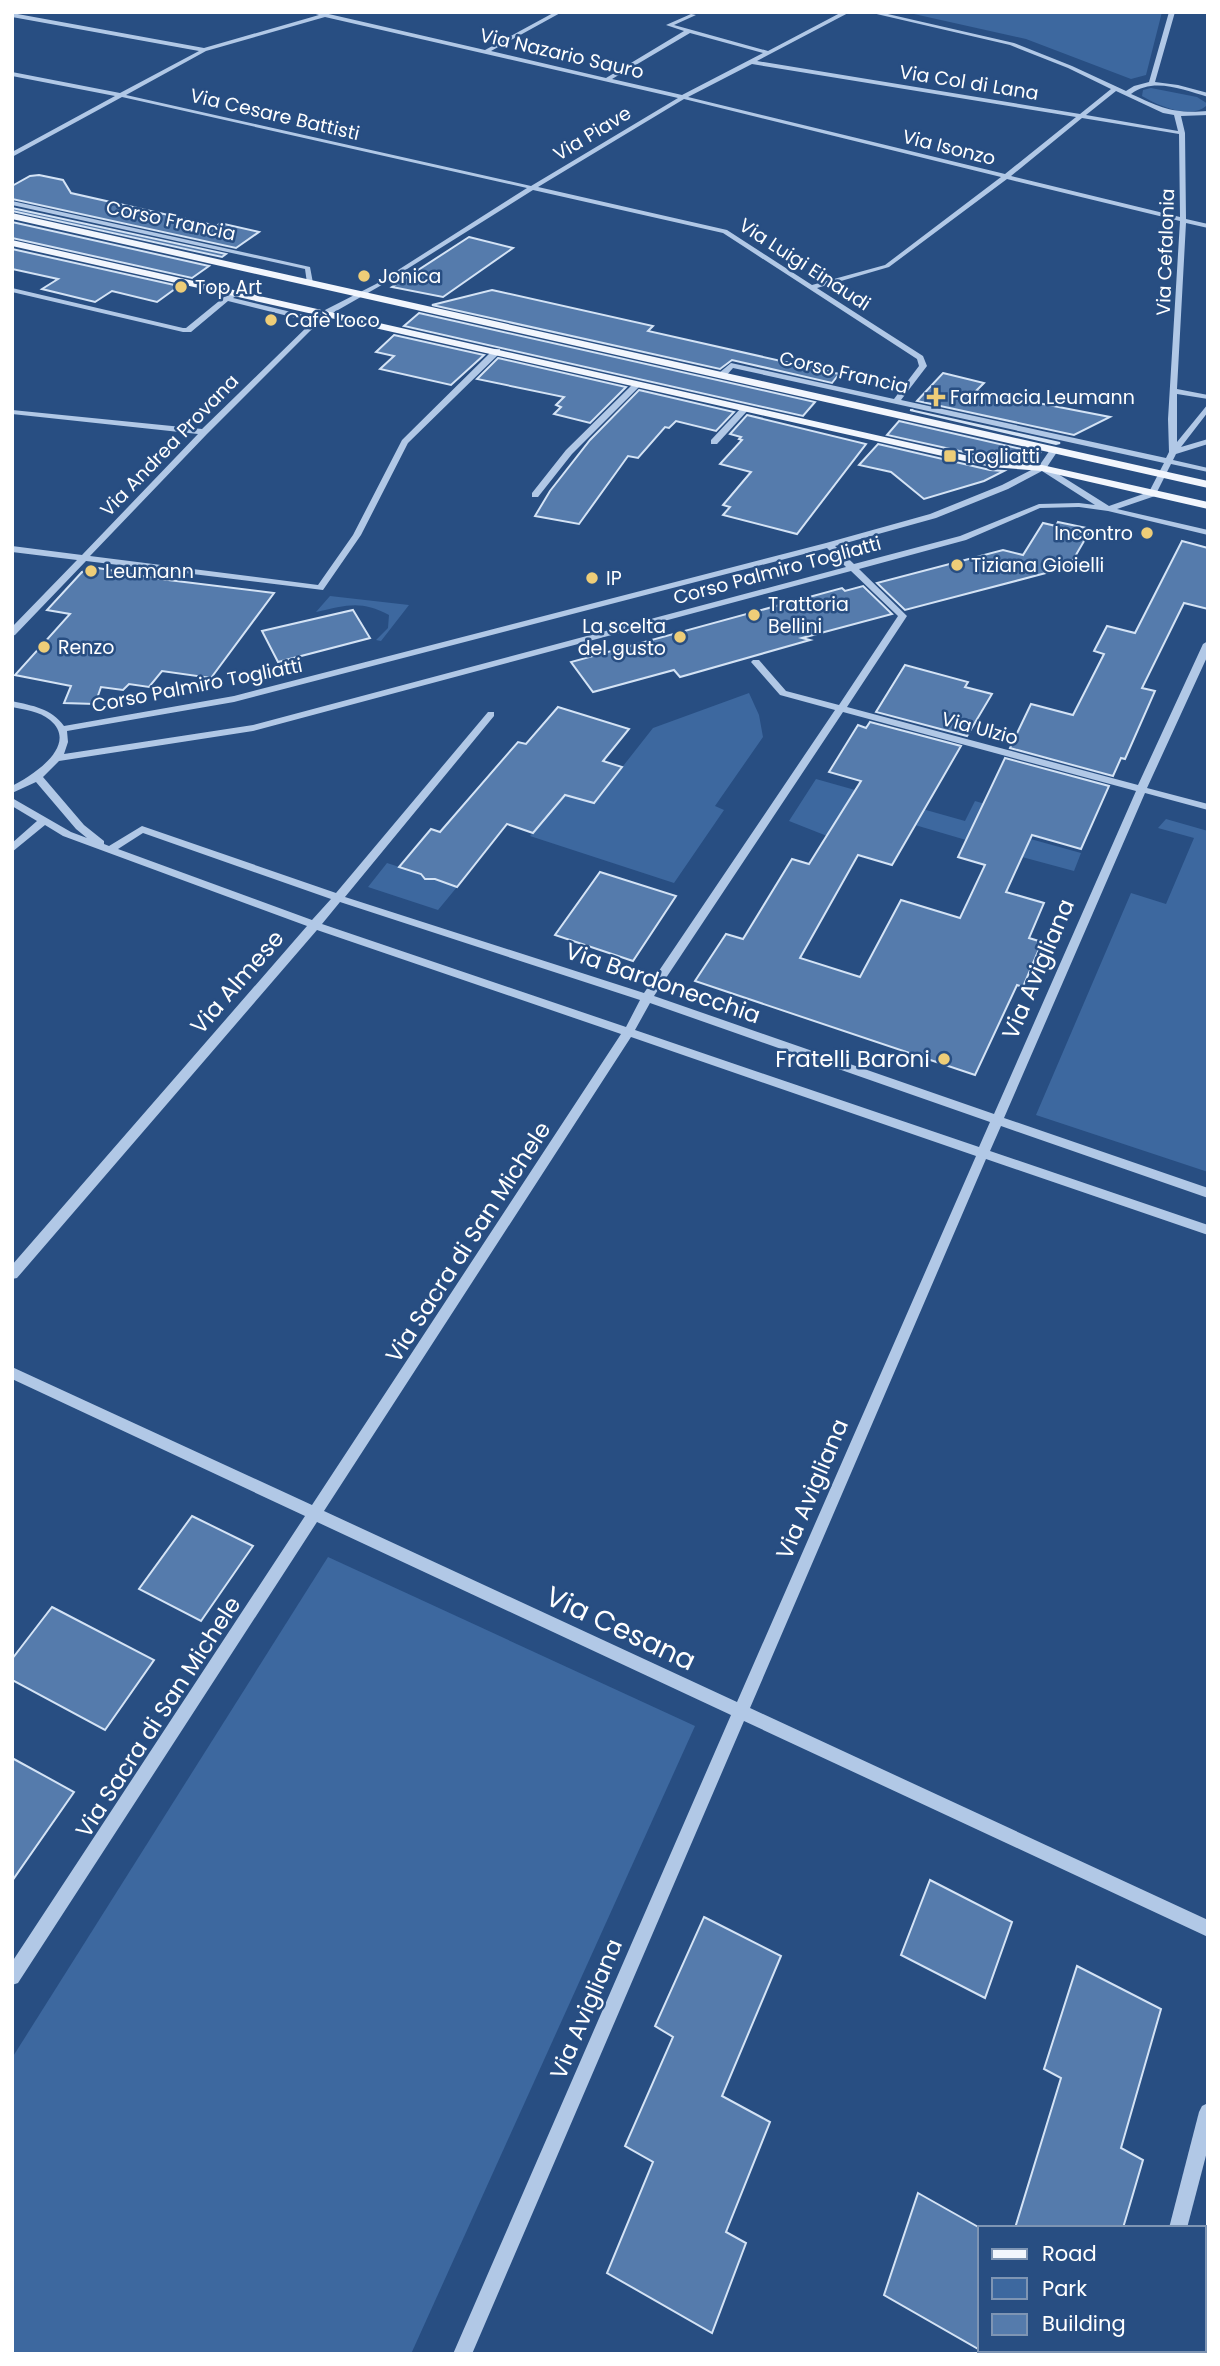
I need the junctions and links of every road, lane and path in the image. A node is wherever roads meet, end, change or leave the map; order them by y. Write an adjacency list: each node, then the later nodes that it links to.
1 (312, 12): 6 (street, Via Nazario Sauro)
2 (559, 12): 11 (street)
3 (847, 12): 12 (street, Via Piave)
4 (871, 12): 17 (street)
5 (1172, 12): 16 (street)
6 (328, 13): 10 (street); 11 (street, Via Nazario Sauro)
7 (12, 15): 10 (street)
8 (693, 15): 9 (street)
9 (689, 31): 12 (street); 15 (street)
10 (204, 50): 19 (street)
11 (486, 52): 15 (street, Via Nazario Sauro)
12 (769, 53): 13 (street, Via Piave)
13 (752, 62): 21 (street, Via Piave); 24 (street, Via Col di Lana)
14 (12, 74): 19 (street, Via Cesare Battisti)
15 (606, 80): 21 (street, Via Nazario Sauro)
16 (1152, 83): 18 (street); 20 (street)
17 (1116, 88): 18 (street); 24 (street)
18 (1128, 93): 23 (street)
19 (118, 95): 26 (street); 28 (street, Via Cesare Battisti)
20 (1208, 95)
21 (683, 97): 27 (street, Via Isonzo); 28 (street, Via Piave)
22 (1208, 113): 23 (street)
23 (1177, 114): 25 (street, Via Cefalonia)
24 (1081, 116): 25 (street, Via Col di Lana); 27 (street)
25 (1182, 133): 31 (street, Via Cefalonia)
26 (12, 155)
27 (1005, 177): 31 (street, Via Isonzo); 35 (street)
28 (530, 189): 35 (street, Via Luigi Einaudi); 37 (street, Via Piave)
29 (12, 203): 34 (street, Corso Francia)
30 (12, 216): 34 (main road, Corso Francia)
31 (1183, 220): 32 (street, Via Isonzo); 44 (street, Via Cefalonia)
32 (1208, 226)
33 (12, 243): 38 (main road)
34 (310, 283): 37 (main road, Corso Francia)
35 (812, 287): 46 (street, Via Luigi Einaudi)
36 (12, 290): 38 (street)
37 (361, 294): 39 (street, Via Andrea Provana); 42 (main road, Corso Francia)
38 (231, 296): 39 (main road); 40 (street)
39 (328, 312): 40 (street, Via Andrea Provana); 41 (main road)
40 (318, 321): 50 (street, Via Andrea Provana)
41 (497, 351): 43 (main road); 67 (street)
42 (722, 375): 46 (street, Corso Francia); 53 (main road, Corso Francia)
43 (638, 384): 48 (main road); 61 (street)
44 (1175, 391): 45 (street); 54 (street, Via Cefalonia)
45 (1208, 397)
46 (895, 402): 55 (street, Corso Francia)
47 (1208, 406): 54 (street)
48 (745, 408): 52 (street); 56 (main road)
49 (12, 412): 50 (street)
50 (204, 432): 67 (street, Via Andrea Provana)
51 (1208, 441): 54 (street)
52 (714, 442)
53 (1055, 449): 56 (street); 58 (main road, Corso Francia)
54 (1173, 452): 55 (street)
55 (1169, 461): 57 (street, Corso Francia); 58 (street)
56 (1042, 468): 60 (main road); 63 (street); 65 (street, Corso Palmiro Togliatti)
57 (1208, 470)
58 (1162, 474): 59 (main road, Corso Francia); 60 (street)
59 (1208, 485)
60 (1152, 494): 62 (main road); 63 (street, Corso Palmiro Togliatti)
61 (535, 495)
62 (1208, 506)
63 (1108, 509): 64 (street); 68 (street, Corso Palmiro Togliatti)
64 (1208, 533)
65 (829, 545): 68 (street, Via Sacra di San Michele); 75 (street, Corso Palmiro Togliatti)
66 (12, 549): 67 (street)
67 (83, 558): 69 (street, Via Andrea Provana)
68 (855, 568): 73 (street, Via Sacra di San Michele); 76 (street, Corso Palmiro Togliatti)
69 (12, 633)
70 (1208, 644): 79 (street, Via Avigliana)
71 (756, 662): 73 (street, Via Ulzio)
72 (12, 704): 75 (street)
73 (840, 708): 79 (street, Via Ulzio); 87 (street, Via Sacra di San Michele)
74 (491, 714): 85 (street, Via Almese)
75 (62, 729): 76 (street)
76 (58, 758): 77 (street)
77 (38, 778): 78 (street); 84 (street)
78 (12, 790)
79 (1141, 790): 81 (street, Via Ulzio); 89 (street, Via Avigliana)
80 (12, 801): 82 (street)
81 (1208, 807)
82 (43, 821): 83 (street); 84 (street)
83 (12, 849)
84 (108, 850): 85 (street, Via Bardonecchia); 86 (street)
85 (338, 898): 86 (street, Via Almese); 87 (street, Via Bardonecchia)
86 (314, 925): 88 (street); 93 (street, Via Almese)
87 (647, 998): 88 (street, Via Sacra di San Michele); 89 (street, Via Bardonecchia)
88 (629, 1031): 90 (street); 95 (street, Via Sacra di San Michele)
89 (998, 1119): 90 (street, Via Avigliana); 91 (street, Via Bardonecchia)
90 (982, 1155): 92 (street); 96 (street, Via Avigliana)
91 (1208, 1193)
92 (1208, 1230)
93 (12, 1274)
94 (12, 1373): 95 (street, Via Cesana)
95 (317, 1514): 96 (street, Via Cesana); 98 (street, Via Sacra di San Michele)
96 (740, 1713): 97 (street, Via Cesana); 101 (street, Via Avigliana)
97 (1208, 1929)
98 (12, 1977)
99 (1208, 2112): 100 (street)
100 (1179, 2226)
101 (462, 2354)

